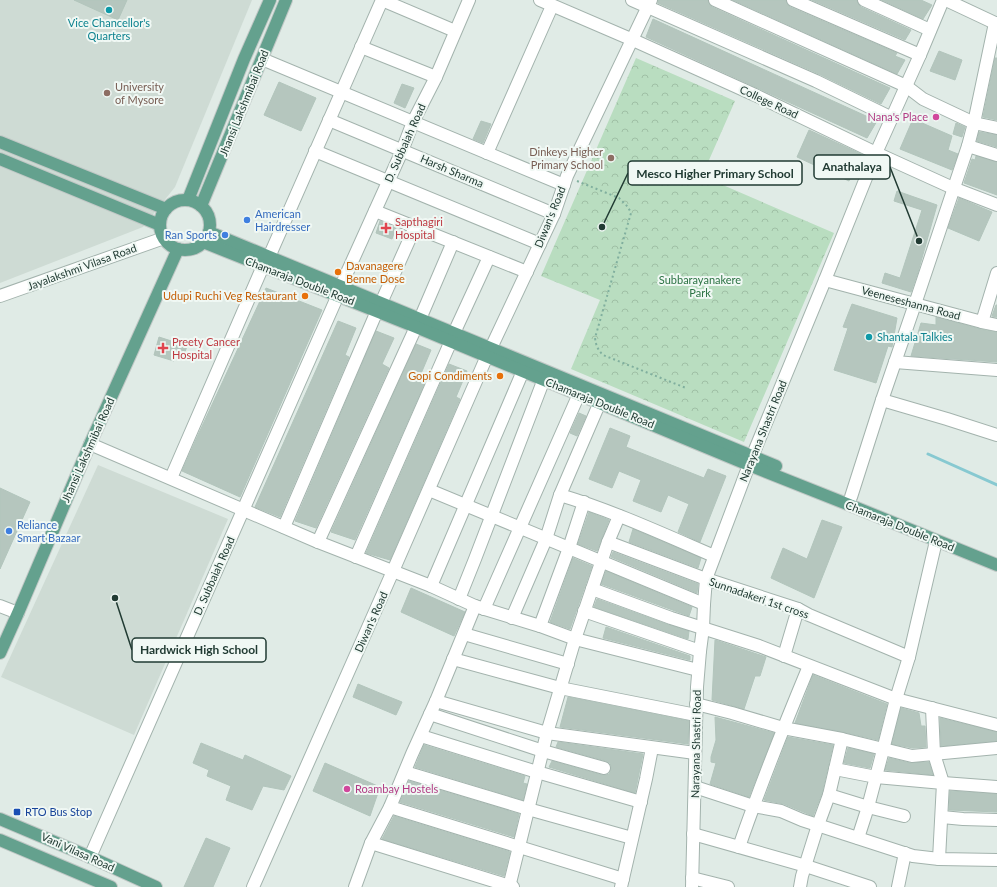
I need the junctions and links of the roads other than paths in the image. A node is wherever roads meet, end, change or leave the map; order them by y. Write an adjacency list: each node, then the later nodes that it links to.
1 (270, 0): 39 (main road, Jhansi Lakshmibai Road)
2 (286, 0): 19 (main road, Jhansi Lakshmibai Road)
3 (382, 0): 15 (street); 17 (street)
4 (469, 0): 15 (street, D. Subbaiah Road)
5 (540, 0): 12 (street, College Road)
6 (632, 0): 11 (street)
7 (715, 0): 21 (street)
8 (793, 0): 18 (street)
9 (864, 0): 14 (street)
10 (944, 0): 13 (street); 14 (street, Narayana Shastri Road)
11 (650, 4): 16 (street, Diwan's Road); 23 (street)
12 (552, 6): 16 (street, College Road); 32 (street)
13 (996, 23): 26 (street)
14 (930, 30): 18 (street, Narayana Shastri Road)
15 (455, 31): 20 (street, D. Subbaiah Road)
16 (633, 40): 33 (street, College Road); 36 (street, Diwan's Road)
17 (361, 47): 20 (street); 22 (street)
18 (920, 55): 21 (street, Narayana Shastri Road)
19 (262, 60): 22 (street); 41 (main road, Jhansi Lakshmibai Road)
20 (436, 78): 25 (street, D. Subbaiah Road)
21 (906, 86): 23 (street, Narayana Shastri Road); 26 (street)
22 (341, 92): 24 (street); 25 (street)
23 (892, 118): 33 (street, Narayana Shastri Road)
24 (329, 120): 30 (street); 31 (street, Harsh Sharma)
25 (413, 122): 31 (street, D. Subbaiah Road); 32 (street)
26 (974, 123): 27 (street); 29 (street)
27 (997, 128)
28 (0, 142): 42 (main road)
29 (968, 146): 34 (street); 38 (street)
30 (315, 151): 37 (street); 53 (street)
31 (402, 151): 37 (street, D. Subbaiah Road); 44 (street, Harsh Sharma)
32 (487, 153): 36 (street)
33 (876, 153): 38 (street, College Road); 56 (street, Narayana Shastri Road)
34 (997, 155)
35 (0, 159): 45 (main road)
36 (565, 181): 44 (street, Diwan's Road)
37 (388, 182): 43 (street, D. Subbaiah Road); 50 (street)
38 (954, 188): 40 (street, College Road); 59 (street)
39 (188, 200): 41 (main road); 42 (main road)
40 (997, 205)
41 (201, 206): 47 (main road)
42 (166, 209): 45 (main road)
43 (375, 211): 46 (street); 57 (street, D. Subbaiah Road)
44 (554, 214): 50 (street, Diwan's Road)
45 (160, 225): 48 (main road)
46 (415, 227): 49 (street); 60 (street)
47 (206, 237): 51 (main road); 53 (main road, Chamaraja Double Road)
48 (164, 238): 51 (main road); 58 (street, Jayalakshmi Vilasa Road)
49 (453, 242): 52 (street); 62 (street)
50 (540, 244): 54 (street, Diwan's Road)
51 (178, 249): 74 (main road, Jhansi Lakshmibai Road)
52 (489, 257): 54 (street); 64 (street)
53 (266, 262): 57 (main road, Chamaraja Double Road); 76 (street)
54 (527, 272): 65 (street, Diwan's Road)
55 (997, 273): 61 (street)
56 (825, 280): 59 (street, Veeneseshanna Road); 75 (street, Narayana Shastri Road)
57 (340, 291): 60 (main road, Chamaraja Double Road); 82 (street, D. Subbaiah Road)
58 (0, 296)
59 (915, 304): 61 (street, Veeneseshanna Road); 66 (street)
60 (379, 307): 62 (main road, Chamaraja Double Road); 85 (street)
61 (982, 322): 63 (street, Veeneseshanna Road)
62 (418, 323): 64 (main road, Chamaraja Double Road); 89 (street)
63 (997, 324)
64 (453, 337): 65 (main road, Chamaraja Double Road); 93 (street)
65 (489, 352): 68 (main road, Chamaraja Double Road); 75 (main road, Chamaraja Double Road); 77 (street, Diwan's Road)
66 (894, 362): 67 (street); 71 (street)
67 (997, 370)
68 (523, 371): 69 (main road, Chamaraja Double Road); 81 (street)
69 (544, 379): 70 (main road, Chamaraja Double Road); 83 (street)
70 (579, 394): 72 (main road, Chamaraja Double Road); 86 (street)
71 (882, 400): 73 (street); 79 (street)
72 (600, 402): 75 (main road, Chamaraja Double Road); 78 (street)
73 (997, 435)
74 (90, 444): 76 (street); 107 (main road, Jhansi Lakshmibai Road)
75 (750, 461): 79 (main road, Chamaraja Double Road); 88 (main road, Chamaraja Double Road); 92 (street, Narayana Shastri Road)
76 (171, 478): 82 (street)
77 (429, 490): 81 (street); 97 (street, Diwan's Road)
78 (560, 495): 80 (street); 87 (street)
79 (851, 497): 94 (main road, Chamaraja Double Road)
80 (584, 502): 84 (street); 91 (street)
81 (465, 505): 83 (street); 99 (street)
82 (243, 509): 85 (street); 165 (street, D. Subbaiah Road)
83 (492, 516): 86 (street); 101 (street)
84 (619, 516): 90 (street); 92 (street)
85 (284, 527): 89 (street)
86 (520, 528): 87 (street); 104 (street)
87 (546, 539): 91 (street); 108 (street)
88 (936, 540): 96 (main road, Chamaraja Double Road); 116 (street)
89 (318, 542): 93 (street)
90 (608, 542): 95 (street); 98 (street, Sunnadakeri 1st cross)
91 (569, 548): 95 (street); 109 (street)
92 (714, 556): 98 (street, Narayana Shastri Road)
93 (356, 557): 97 (street)
94 (997, 557)
95 (602, 562): 100 (street); 102 (street)
96 (997, 565)
97 (394, 571): 99 (street); 173 (street, Diwan's Road)
98 (706, 579): 102 (street, Narayana Shastri Road); 105 (street, Sunnadakeri 1st cross)
99 (431, 586): 101 (street)
100 (592, 588): 106 (street); 110 (street)
101 (459, 599): 104 (street)
102 (704, 604): 110 (street, Narayana Shastri Road)
103 (0, 606): 107 (street)
104 (480, 607): 108 (street); 111 (street)
105 (798, 609): 115 (street); 116 (street, Sunnadakeri 1st cross)
106 (584, 611): 112 (street); 113 (street)
107 (18, 613): 114 (main road, Jhansi Lakshmibai Road)
108 (512, 618): 109 (street)
109 (540, 626): 112 (street)
110 (703, 628): 113 (street, Narayana Shastri Road); 115 (street)
111 (464, 634): 117 (street); 118 (street)
112 (575, 639): 118 (street); 120 (street)
113 (700, 651): 120 (street, Narayana Shastri Road)
114 (0, 653)
115 (784, 656): 119 (street)
116 (909, 657): 122 (street)
117 (453, 659): 121 (street); 123 (street)
118 (568, 664): 121 (street)
119 (809, 666): 122 (street); 128 (street)
120 (698, 670): 125 (street, Narayana Shastri Road)
121 (560, 688): 125 (street); 129 (street)
122 (896, 699): 124 (street); 135 (street)
123 (436, 701): 126 (street); 129 (street)
124 (932, 708): 127 (street); 137 (street)
125 (696, 710): 128 (street); 136 (street, Narayana Shastri Road)
126 (430, 714): 130 (street); 134 (street)
127 (997, 725)
128 (783, 728): 131 (street); 148 (street)
129 (547, 733): 132 (street); 134 (street)
130 (420, 736): 140 (street); 141 (street)
131 (842, 740): 135 (street); 139 (street)
132 (652, 748): 136 (street); 147 (street)
133 (997, 748): 137 (street)
134 (543, 750): 138 (street); 141 (street)
135 (884, 750): 137 (street); 142 (street)
136 (695, 753): 144 (street, Narayana Shastri Road)
137 (934, 754): 143 (street)
138 (604, 768)
139 (835, 769): 142 (street); 146 (street)
140 (405, 772): 149 (street); 151 (street)
141 (537, 772): 147 (street); 151 (street)
142 (876, 777): 143 (street); 150 (street)
143 (943, 784): 145 (street); 153 (street)
144 (695, 787): 148 (street); 157 (street, Narayana Shastri Road)
145 (997, 787)
146 (829, 795): 150 (street); 156 (street)
147 (641, 802): 158 (street)
148 (753, 806): 156 (street); 163 (street)
149 (390, 807): 161 (street); 162 (street)
150 (868, 807): 152 (street); 159 (street)
151 (528, 809): 158 (street); 162 (street)
152 (904, 816)
153 (942, 817): 155 (street); 166 (street)
154 (0, 819): 165 (main road, Vani Vilasa Road)
155 (997, 820)
156 (818, 825): 159 (street); 168 (street)
157 (693, 834): 163 (street); 170 (street, Narayana Shastri Road)
158 (632, 838): 169 (street)
159 (858, 838): 164 (street)
160 (0, 840): 171 (main road, Vani Vilasa Road)
161 (371, 843): 174 (street); 175 (street)
162 (519, 846): 169 (street); 175 (street)
163 (739, 847): 168 (street)
164 (905, 853): 166 (street); 179 (street)
165 (90, 857): 172 (main road, Vani Vilasa Road)
166 (938, 859): 167 (street)
167 (997, 860)
168 (806, 866): 177 (street); 178 (street)
169 (622, 883)
170 (692, 883): 176 (street)
171 (111, 887)
172 (156, 887)
173 (253, 887)
174 (355, 887)
175 (510, 887)
176 (728, 887)
177 (800, 887)
178 (870, 887)
179 (898, 887)

